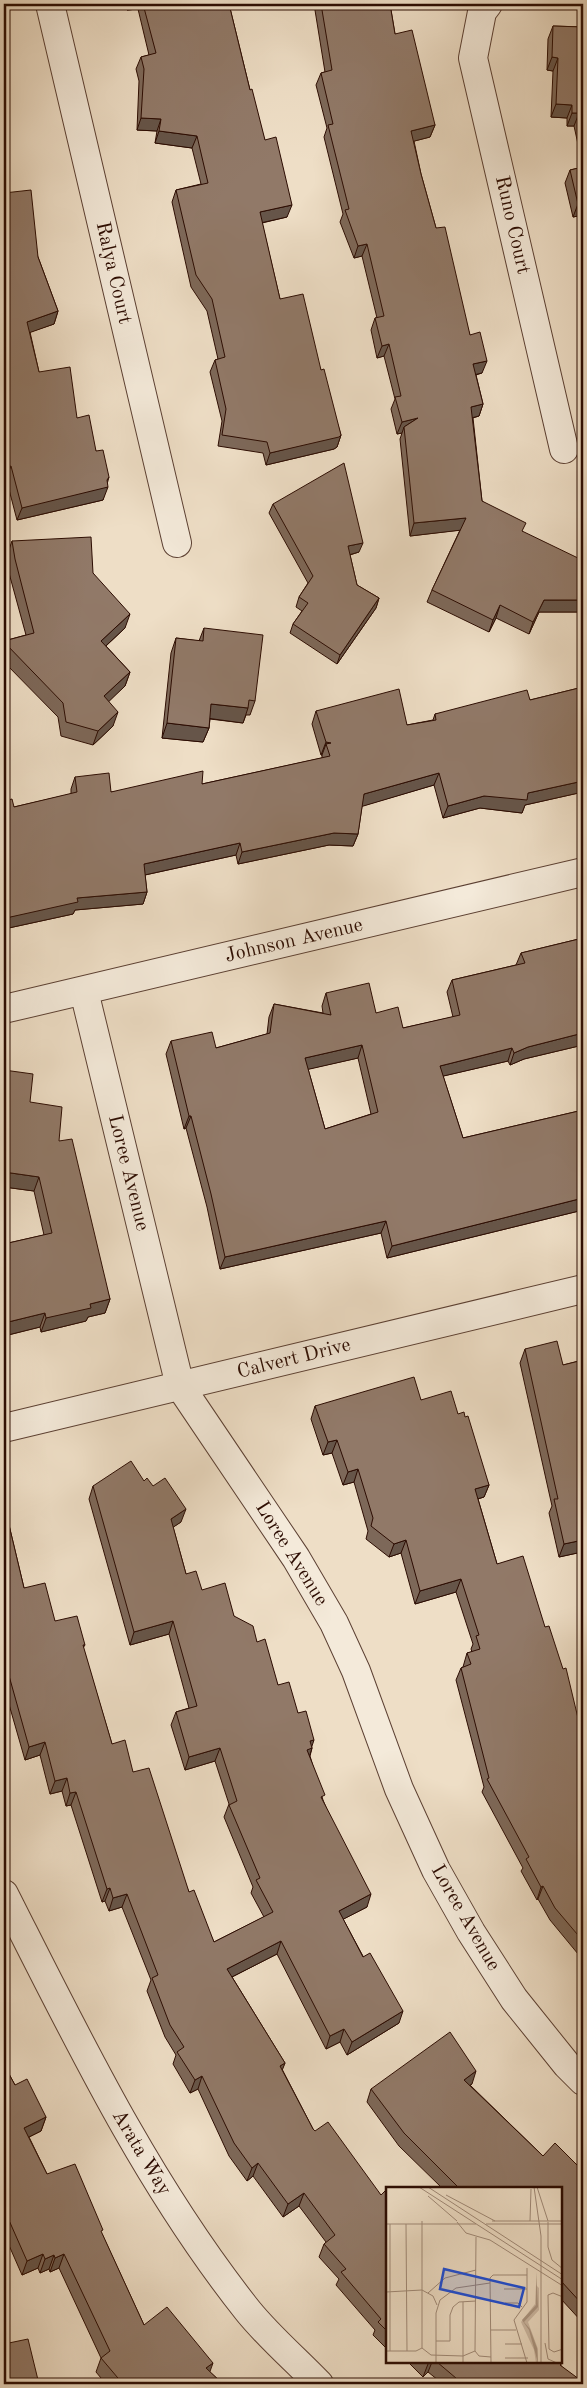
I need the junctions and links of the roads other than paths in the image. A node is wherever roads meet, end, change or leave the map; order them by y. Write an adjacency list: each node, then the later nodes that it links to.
1 (50, 4): 4 (street, Ralya Court)
2 (488, 4): 3 (street, Runo Court)
3 (564, 449)
4 (177, 543)
5 (583, 872): 6 (street, Johnson Avenue)
6 (84, 991): 7 (street, Johnson Avenue); 9 (street, Loree Avenue)
7 (4, 1009)
8 (583, 1289): 9 (street, Calvert Drive)
9 (180, 1386): 10 (street, Calvert Drive); 12 (street, Loree Avenue)
10 (4, 1428)
11 (4, 1894): 13 (street, Arata Way)
12 (583, 2081)
13 (319, 2384)

